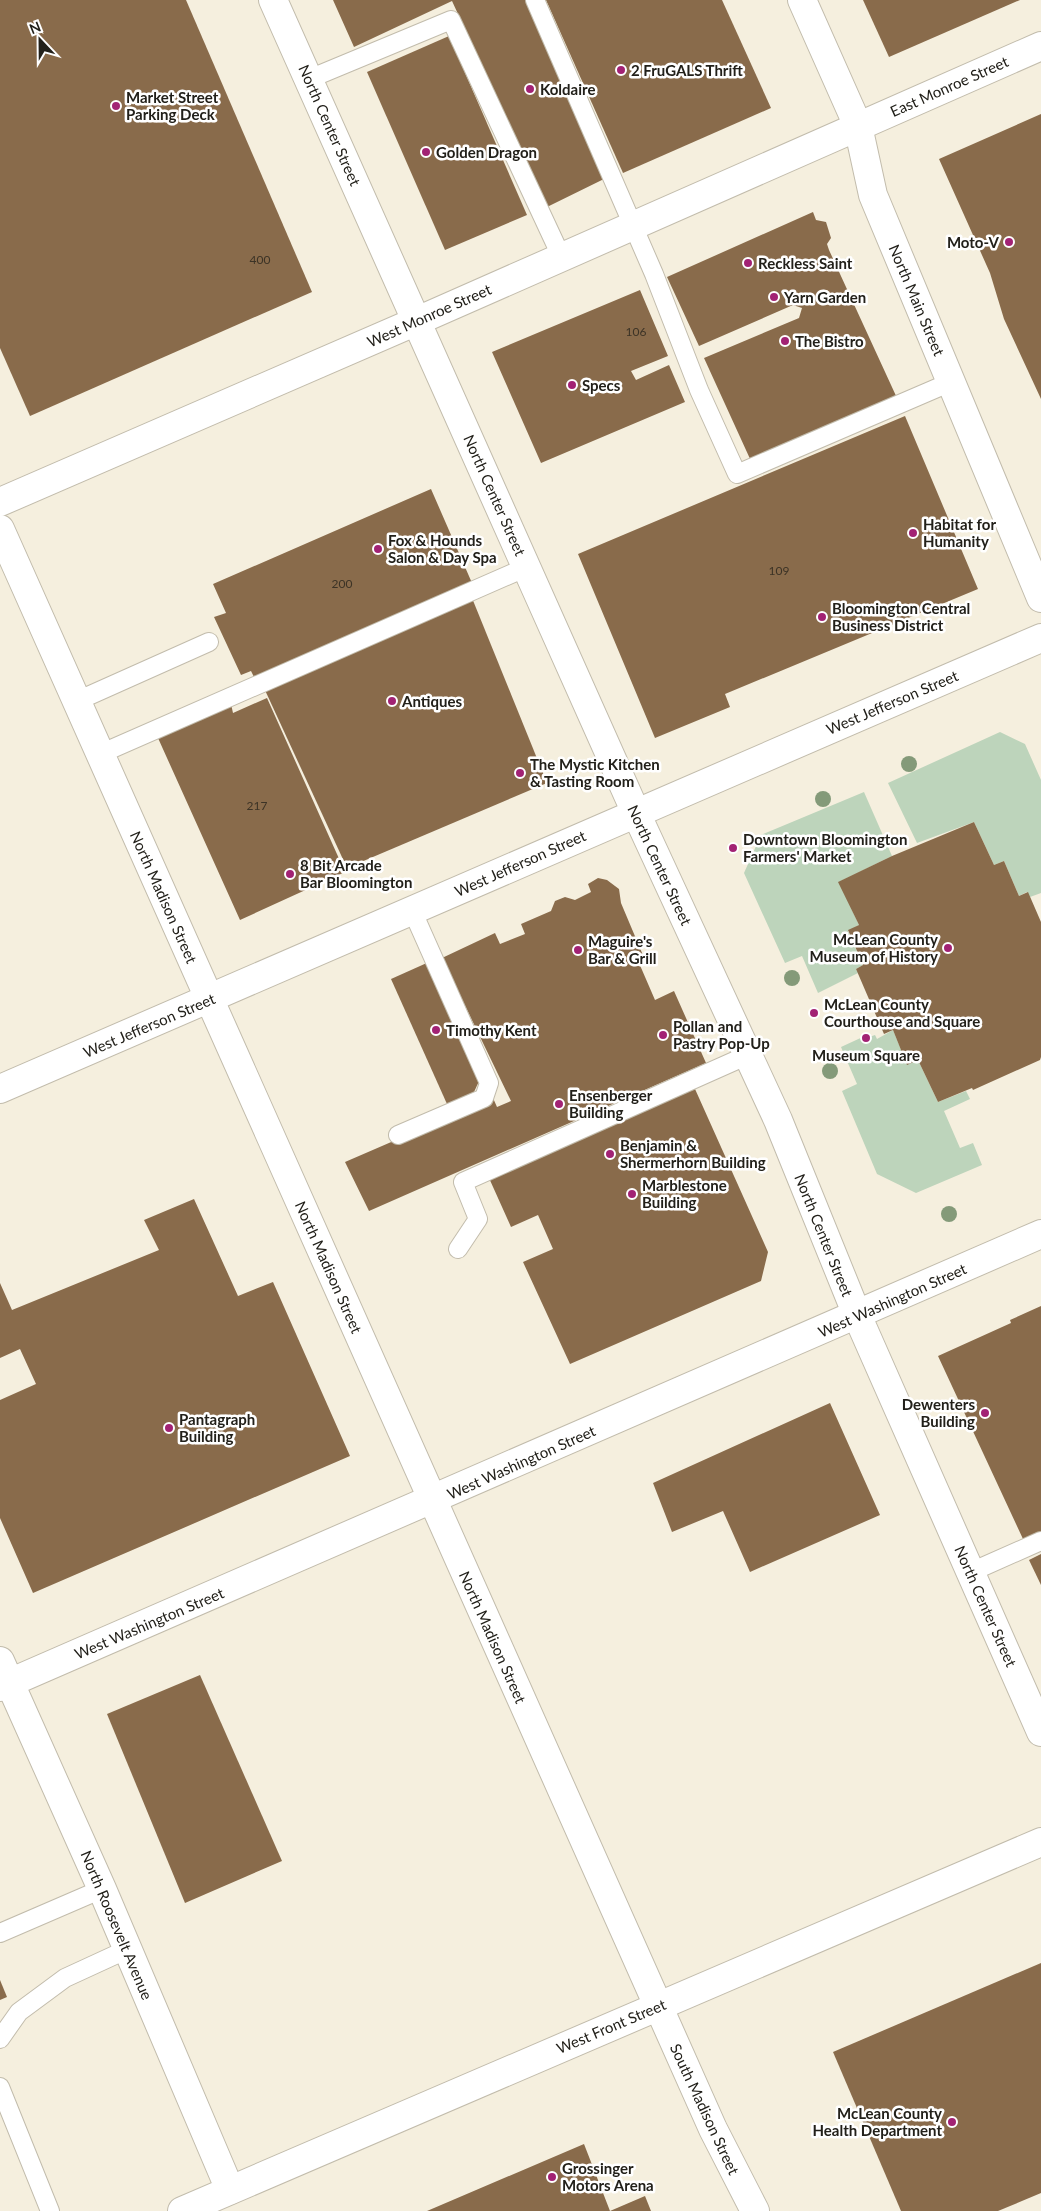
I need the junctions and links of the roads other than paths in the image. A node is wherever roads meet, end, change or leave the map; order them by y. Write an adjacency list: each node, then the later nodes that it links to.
1 (273, 0): 5 (street, North Center Street)
2 (535, 0): 7 (lane)
3 (802, 0): 6 (street, North Main Street)
4 (1041, 46): 6 (street, East Monroe Street)
5 (309, 79): 8 (lane); 9 (street, North Center Street)
6 (858, 126): 7 (street, West Monroe Street); 10 (street, North Main Street)
7 (633, 225): 8 (street, West Monroe Street); 10 (lane)
8 (561, 256): 9 (street, West Monroe Street)
9 (417, 322): 11 (street, West Monroe Street); 13 (street, North Center Street)
10 (950, 382): 14 (street, North Main Street)
11 (0, 502)
12 (0, 529): 17 (street, North Madison Street)
13 (527, 567): 18 (lane); 19 (street, North Center Street)
14 (1041, 598)
15 (1041, 638): 19 (street, West Jefferson Street)
16 (209, 642): 17 (lane)
17 (76, 701): 18 (street, North Madison Street)
18 (100, 754): 21 (street, North Madison Street)
19 (636, 813): 20 (street, West Jefferson Street); 22 (street, North Center Street)
20 (412, 910): 21 (street, West Jefferson Street); 24 (lane)
21 (209, 999): 23 (street, West Jefferson Street); 28 (street, North Madison Street)
22 (748, 1056): 26 (lane); 27 (street, North Center Street)
23 (0, 1089)
24 (398, 1135)
25 (1041, 1234): 27 (street, West Washington Street)
26 (458, 1249)
27 (857, 1315): 28 (street, West Washington Street); 30 (street, North Center Street)
28 (432, 1501): 31 (street, West Washington Street); 37 (street, North Madison Street)
29 (1041, 1541): 30 (lane)
30 (971, 1572): 32 (street, North Center Street)
31 (3, 1677): 34 (street, North Roosevelt Avenue)
32 (1041, 1732)
33 (1041, 1842): 37 (street, West Front Street)
34 (102, 1889): 35 (lane); 36 (street, North Roosevelt Avenue)
35 (0, 1933)
36 (128, 1949): 38 (lane); 40 (street, North Roosevelt Avenue)
37 (658, 2006): 40 (street, West Front Street); 43 (street, South Madison Street)
38 (0, 2038)
39 (0, 2087): 41 (lane)
40 (230, 2190): 42 (street, West Front Street)
41 (50, 2211)
42 (182, 2211)
43 (755, 2211)

